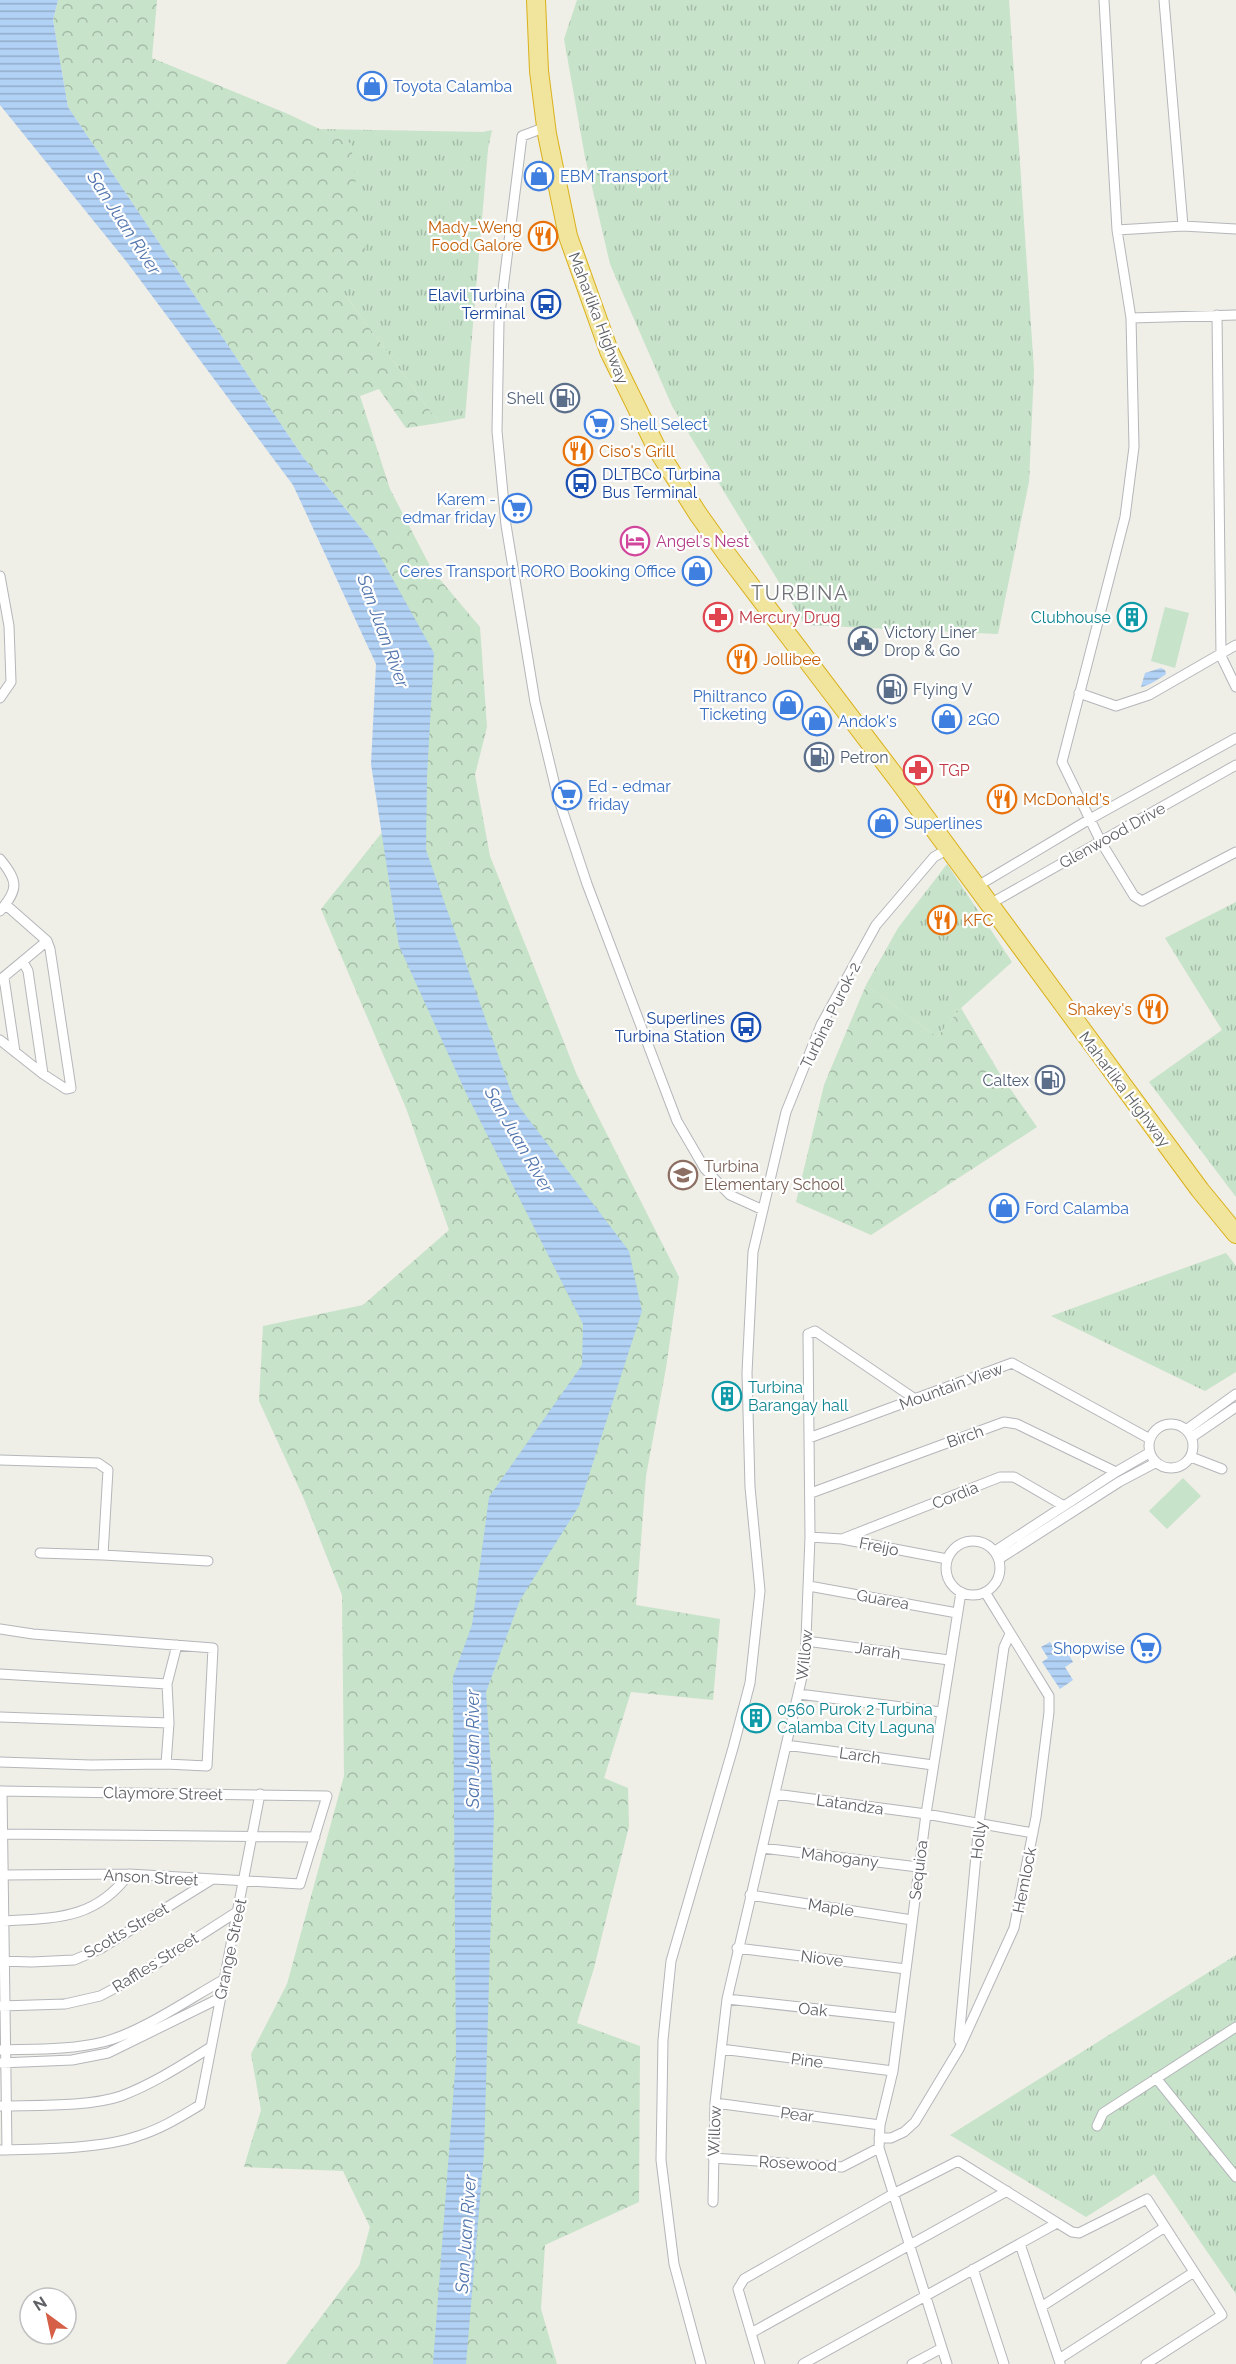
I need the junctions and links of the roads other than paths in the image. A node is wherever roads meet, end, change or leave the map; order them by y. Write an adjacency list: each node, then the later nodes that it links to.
1 (536, 0): 4 (highway, Maharlika Highway)
2 (1104, 0): 7 (street)
3 (1164, 0): 5 (street)
4 (546, 127): 27 (highway, Maharlika Highway); 39 (street)
5 (1183, 226): 6 (street); 7 (street)
6 (1236, 229)
7 (1117, 230): 10 (street)
8 (1217, 315): 9 (street); 10 (street); 17 (street)
9 (1236, 315)
10 (1131, 318): 21 (street)
11 (0, 576): 12 (street)
12 (2, 598): 13 (street)
13 (4, 624): 16 (street)
14 (1236, 645): 17 (street)
15 (0, 651): 16 (street)
16 (10, 655): 19 (street)
17 (1221, 656): 20 (street); 21 (street)
18 (0, 677): 19 (street)
19 (11, 682): 22 (street)
20 (1236, 687)
21 (1079, 693): 25 (street)
22 (0, 698)
23 (1236, 738): 25 (street, Glenwood Drive)
24 (1236, 765): 26 (street, Glenwood Drive)
25 (1090, 819): 26 (street); 30 (street, Glenwood Drive)
26 (1101, 842): 28 (street); 31 (street, Glenwood Drive)
27 (948, 849): 30 (highway, Maharlika Highway); 39 (street, Turbina Purok-2)
28 (1236, 852)
29 (0, 859): 32 (street)
30 (976, 887): 31 (highway, Maharlika Highway)
31 (988, 905): 40 (highway, Maharlika Highway)
32 (3, 908): 33 (street)
33 (47, 941): 34 (street); 38 (street)
34 (23, 962): 35 (street); 38 (street)
35 (2, 979): 37 (street)
36 (0, 1040): 37 (street)
37 (15, 1052): 38 (street)
38 (43, 1074)
39 (763, 1210): 138 (street, Turbina Purok-2)
40 (1236, 1234)
41 (1236, 1394): 44 (street)
42 (915, 1399): 45 (street, Mountain View); 45 (street, Willow); 46 (street, Mountain View)
43 (1236, 1407): 44 (street)
44 (1189, 1433): 46 (street); 48 (street)
45 (809, 1438): 53 (street, Willow)
46 (1150, 1439): 47 (street)
47 (1149, 1453): 50 (street); 52 (street)
48 (1191, 1457): 50 (street); 51 (street)
49 (0, 1460): 58 (street)
50 (1155, 1463): 59 (street)
51 (1222, 1469)
52 (1116, 1472): 53 (street, Birch); 54 (street)
53 (811, 1493): 55 (street, Willow)
54 (1065, 1506): 56 (street, Cordia); 59 (street)
55 (810, 1537): 56 (street, Freijo); 62 (street, Willow)
56 (842, 1539): 60 (street, Freijo)
57 (40, 1553): 58 (street)
58 (103, 1555): 61 (street)
59 (997, 1555): 60 (street); 64 (street)
60 (947, 1559): 63 (street)
61 (208, 1561)
62 (809, 1586): 65 (street, Guarea); 68 (street, Willow)
63 (961, 1592): 64 (street); 65 (street, Sequioa)
64 (985, 1592): 67 (street, Hemlock)
65 (957, 1612): 70 (street, Sequioa)
66 (0, 1629): 69 (street)
67 (1010, 1634): 85 (street, Holly); 86 (street, Hemlock)
68 (806, 1641): 70 (street, Jarrah); 73 (street, Willow)
69 (177, 1646): 72 (street); 79 (street)
70 (950, 1660): 74 (street, Sequioa)
71 (0, 1674): 72 (street)
72 (167, 1684): 76 (street)
73 (798, 1694): 74 (street); 77 (street, Willow)
74 (941, 1712): 80 (street, Sequioa)
75 (0, 1717): 76 (street)
76 (169, 1723): 79 (street)
77 (786, 1745): 80 (street, Larch); 83 (street, Willow)
78 (0, 1762): 79 (street)
79 (166, 1764)
80 (933, 1765): 84 (street, Sequioa)
81 (1, 1791): 82 (street, Claymore Street); 87 (street)
82 (260, 1794): 88 (street, Grange Street); 89 (street, Claymore Street)
83 (775, 1794): 84 (street, Latandza); 90 (street, Willow)
84 (926, 1814): 85 (street, Latandza); 91 (street, Sequioa)
85 (979, 1823): 86 (street, Latandza); 111 (street, Holly)
86 (1033, 1833): 111 (street, Hemlock)
87 (2, 1834): 88 (street); 93 (street)
88 (253, 1837): 89 (street); 95 (street, Grange Street)
89 (315, 1837): 95 (street, Anson Street)
90 (762, 1848): 91 (street, Mahogany); 96 (street, Willow)
91 (918, 1867): 98 (street, Sequioa)
92 (129, 1874): 93 (street, Anson Street); 94 (street, Anson Street); 99 (street)
93 (3, 1875): 99 (street)
94 (211, 1880): 95 (street, Anson Street); 101 (street, Scotts Street)
95 (244, 1882): 97 (street, Grange Street)
96 (750, 1895): 98 (street, Maple); 100 (street, Willow)
97 (235, 1914): 103 (street, Grange Street); 106 (street, Raffles Street)
98 (912, 1920): 102 (street, Sequioa)
99 (3, 1921): 101 (street)
100 (737, 1948): 102 (street, Niove); 105 (street, Willow)
101 (2, 1961): 106 (street)
102 (906, 1969): 107 (street, Sequioa)
103 (223, 1980): 104 (street, Grange Street); 112 (street)
104 (220, 1998): 109 (street, Grange Street); 113 (street)
105 (727, 1999): 107 (street, Oak); 110 (street, Willow)
106 (2, 2006): 112 (street)
107 (900, 2018): 114 (street, Sequioa)
108 (1236, 2027): 115 (street)
109 (211, 2047): 117 (street); 121 (street, Grange Street)
110 (721, 2049): 114 (street, Pine); 116 (street, Willow)
111 (959, 2049): 120 (street, Hemlock)
112 (3, 2050): 113 (street)
113 (3, 2063): 117 (street)
114 (893, 2071): 118 (street, Sequioa)
115 (1156, 2078): 119 (street); 123 (street)
116 (715, 2103): 118 (street, Pear); 122 (street, Willow)
117 (3, 2106): 121 (street)
118 (880, 2125): 120 (street, Sequioa)
119 (1097, 2126)
120 (879, 2143): 122 (street, Rosewood); 125 (street)
121 (4, 2150)
122 (712, 2158): 126 (street, Willow)
123 (1236, 2177)
124 (1007, 2191): 125 (street); 127 (street); 130 (street)
125 (893, 2194): 130 (street); 135 (street)
126 (713, 2202)
127 (1058, 2223): 128 (street); 129 (street)
128 (1165, 2227): 132 (street); 134 (street)
129 (1020, 2244): 131 (street); 134 (street)
130 (910, 2245): 133 (street); 135 (street)
131 (973, 2270): 133 (street); 143 (street)
132 (1194, 2272): 137 (street); 144 (street)
133 (926, 2296): 136 (street); 140 (street)
134 (1041, 2307): 137 (street)
135 (751, 2333): 139 (street)
136 (942, 2348): 141 (street); 142 (street)
137 (1060, 2361)
138 (701, 2364)
139 (760, 2364)
140 (803, 2364)
141 (912, 2364)
142 (947, 2364)
143 (1004, 2364)
144 (1146, 2364)

